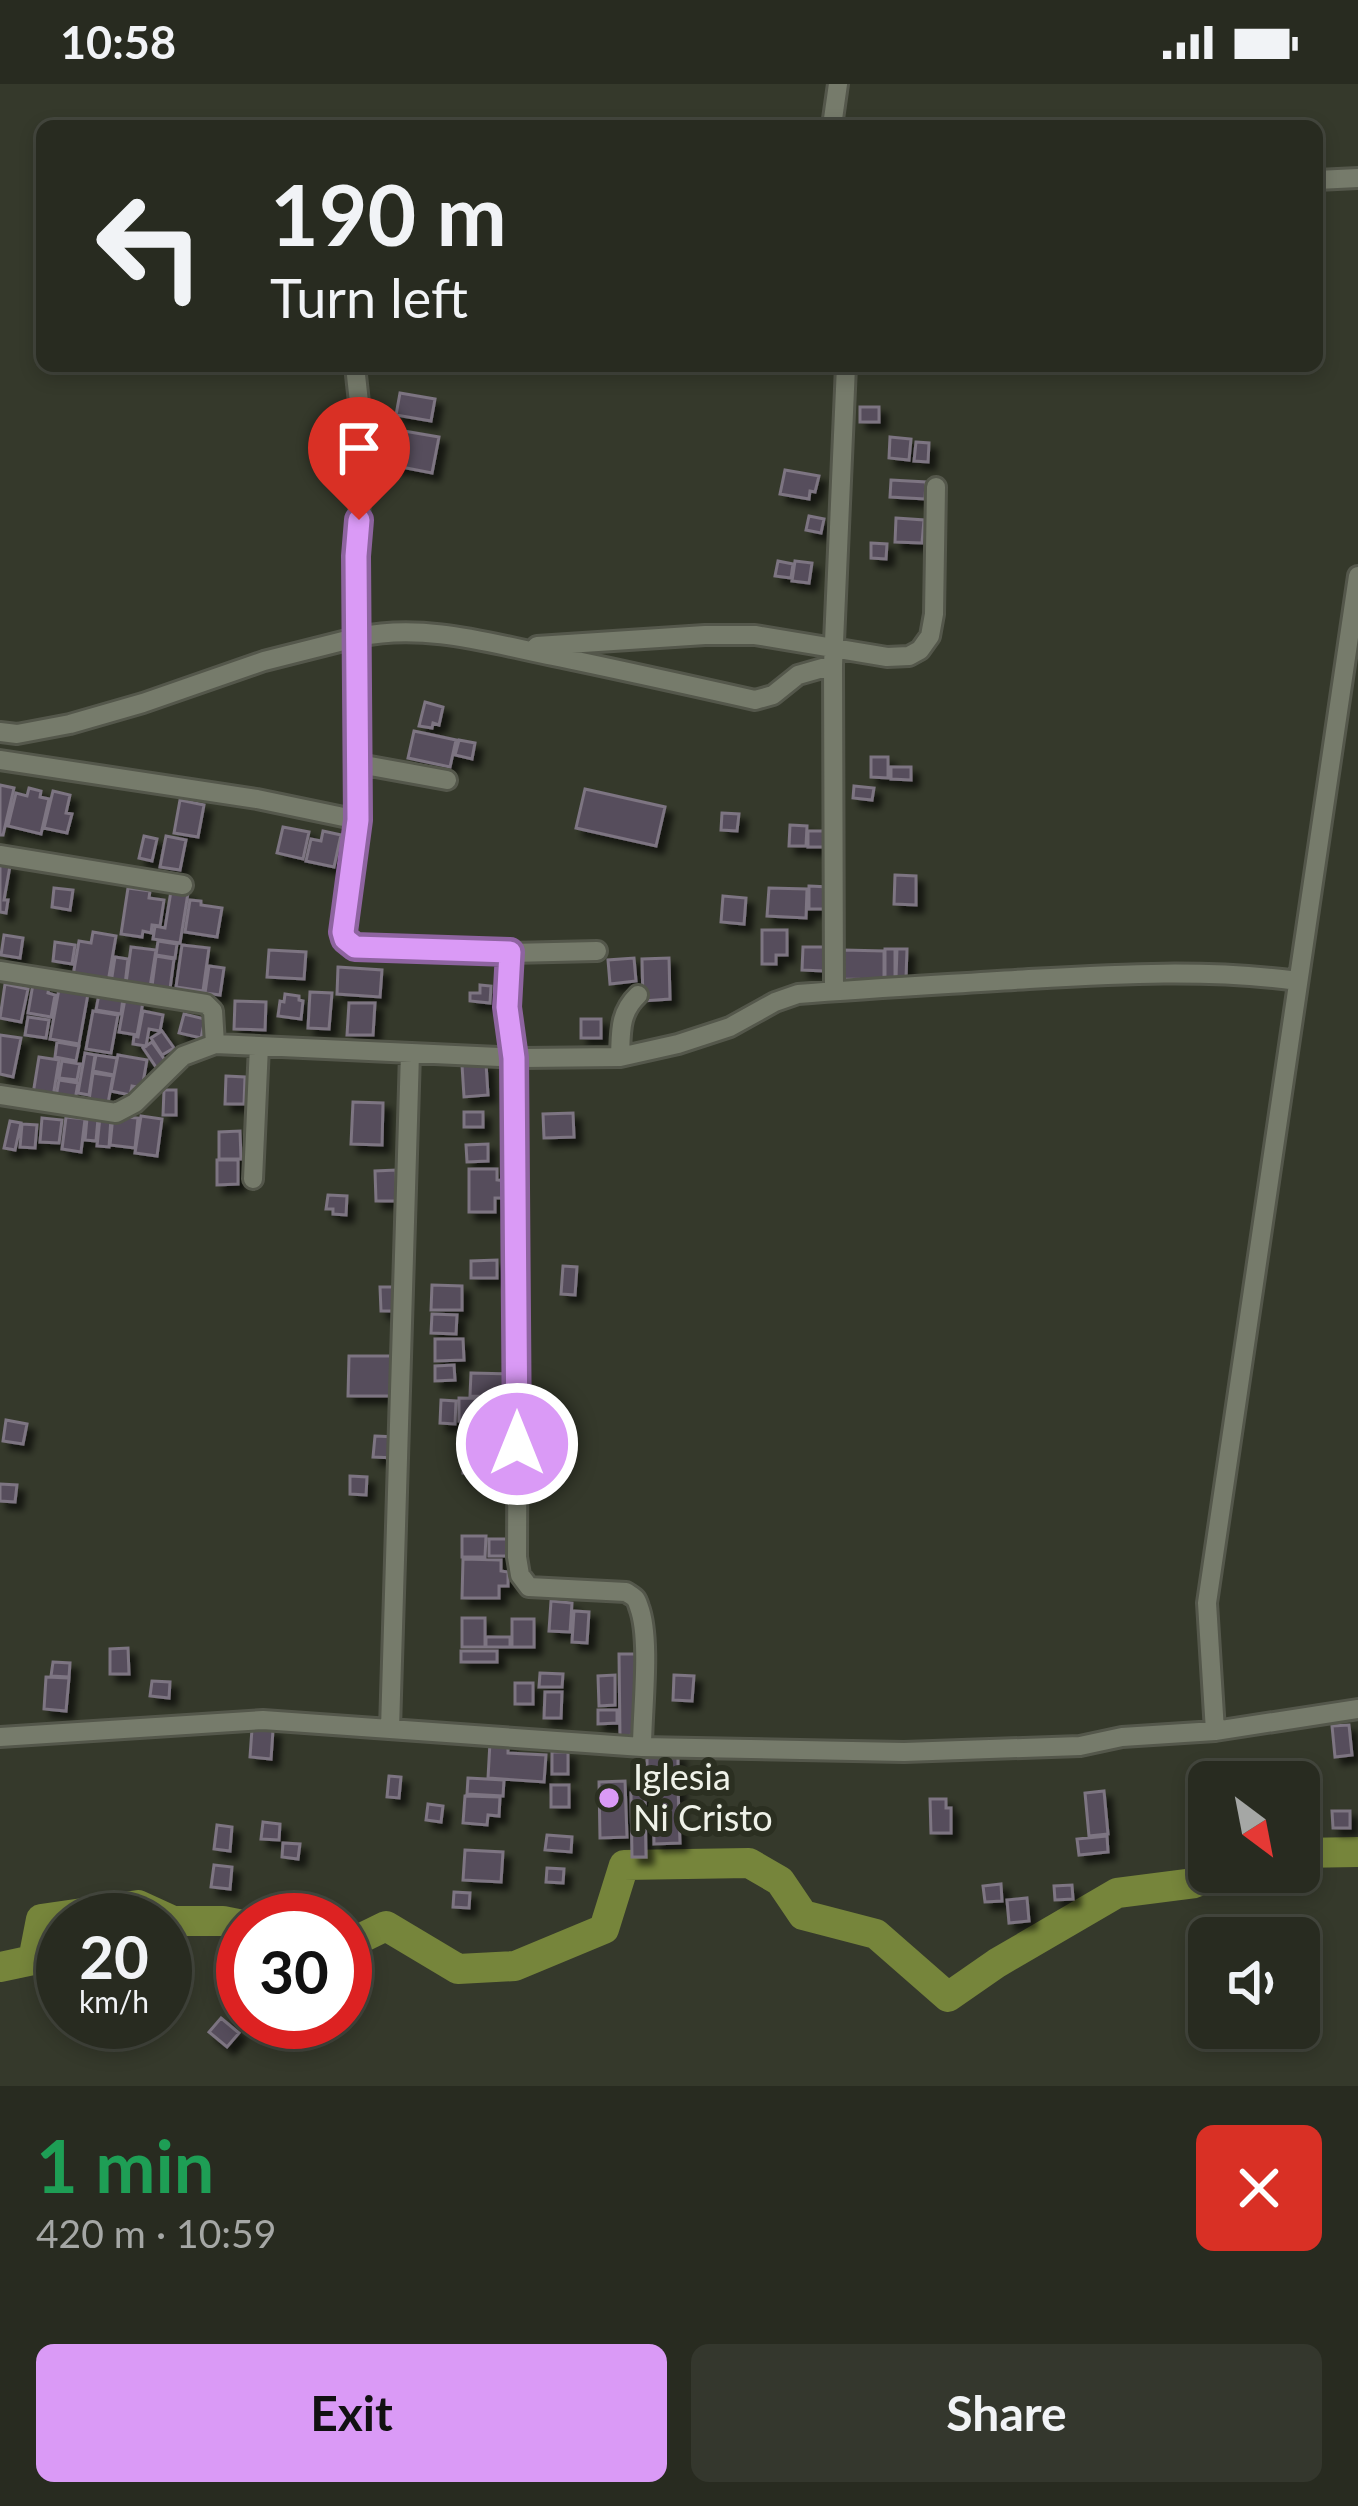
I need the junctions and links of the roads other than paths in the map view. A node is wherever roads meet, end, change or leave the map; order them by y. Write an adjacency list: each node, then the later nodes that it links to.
1 (838, 84): 2 (street)
2 (833, 120)
3 (1358, 178): 4 (street)
4 (1323, 180)
5 (356, 372): 9 (street)
6 (846, 372): 11 (street)
7 (936, 487): 11 (street)
8 (1358, 576): 22 (street)
9 (359, 638): 10 (street); 12 (street); 14 (street)
10 (513, 647): 11 (street); 11 (street)
11 (833, 656): 23 (street)
12 (0, 732)
13 (0, 760): 16 (street)
14 (358, 764): 15 (street); 16 (street)
15 (447, 780)
16 (358, 820): 20 (street)
17 (0, 855): 18 (street)
18 (183, 885)
19 (597, 951): 20 (street)
20 (510, 952): 29 (street)
21 (0, 971): 25 (street)
22 (1298, 981): 23 (street); 34 (street)
23 (834, 991): 28 (street)
24 (638, 995): 28 (street)
25 (215, 1044): 26 (street); 30 (street)
26 (260, 1046): 27 (street); 31 (street)
27 (410, 1053): 29 (street); 33 (street)
28 (620, 1057): 29 (street)
29 (514, 1058): 36 (street)
30 (0, 1095)
31 (253, 1179)
32 (1358, 1709): 34 (street)
33 (390, 1729): 35 (street); 36 (street)
34 (1215, 1731): 36 (street)
35 (0, 1738)
36 (643, 1748)

